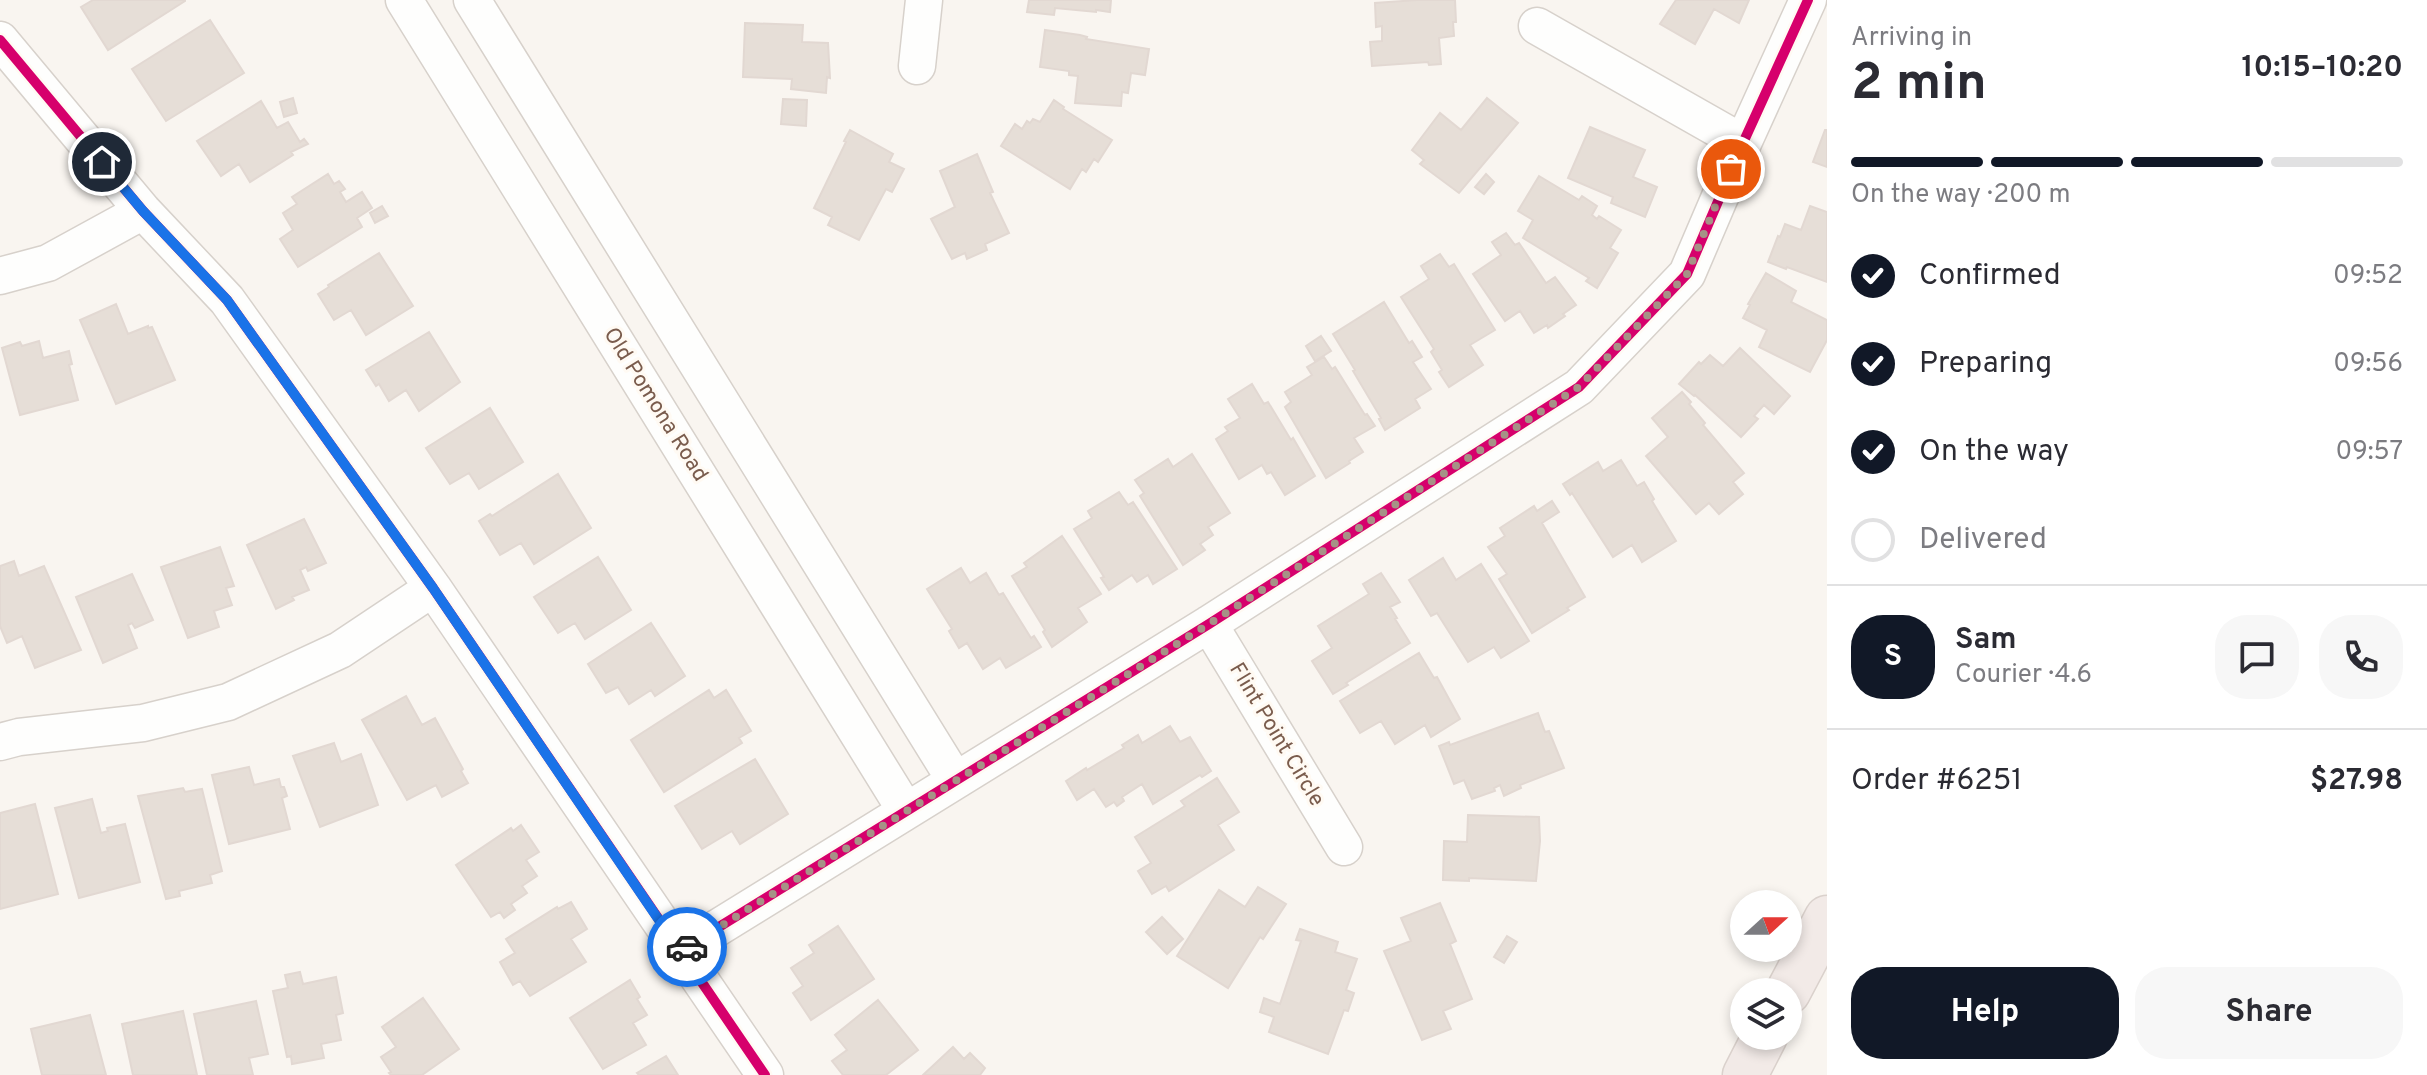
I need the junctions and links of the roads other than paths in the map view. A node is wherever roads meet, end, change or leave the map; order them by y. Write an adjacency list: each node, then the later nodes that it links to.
1 (404, 0): 15 (street, Old Pomona Road)
2 (472, 0): 14 (street)
3 (924, 0): 7 (street)
4 (1808, 0): 8 (street)
5 (1537, 26): 8 (street)
6 (0, 40): 9 (street)
7 (917, 66)
8 (1743, 143): 12 (street)
9 (143, 211): 10 (street); 11 (street)
10 (0, 276)
11 (433, 588): 13 (street); 18 (street)
12 (1209, 624): 14 (street); 16 (street, Flint Point Circle)
13 (0, 742)
14 (955, 780): 15 (street)
15 (906, 811): 18 (street)
16 (1344, 847)
17 (1827, 918): 19 (highway)
18 (680, 951): 21 (street)
19 (1795, 978)
20 (1758, 1050): 22 (highway)
21 (765, 1075)
22 (1745, 1075)

